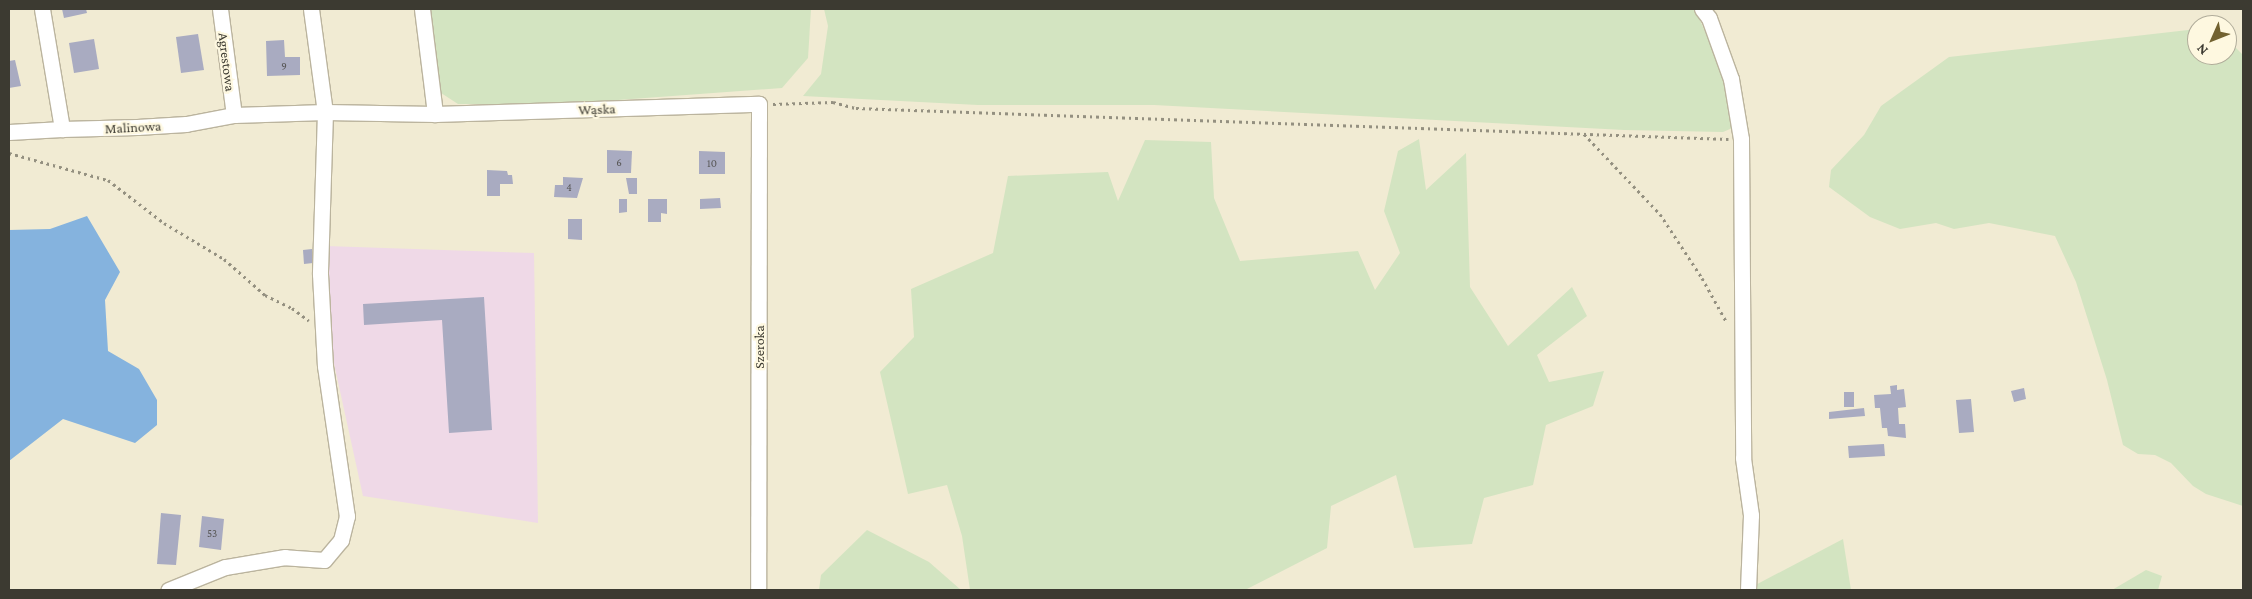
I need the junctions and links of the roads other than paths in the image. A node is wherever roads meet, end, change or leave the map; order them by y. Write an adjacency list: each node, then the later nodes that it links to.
1 (42, 9): 10 (street)
2 (220, 9): 9 (street, Agrestowa)
3 (311, 9): 7 (street)
4 (422, 9): 8 (street)
5 (1702, 9): 14 (street)
6 (759, 104): 8 (street, Wąska); 13 (street, Szeroka)
7 (325, 112): 8 (street, Wąska); 9 (street, Malinowa); 12 (street)
8 (435, 114)
9 (234, 115): 10 (street, Malinowa)
10 (62, 129): 11 (street, Malinowa)
11 (9, 132)
12 (168, 590)
13 (758, 590)
14 (1748, 590)

